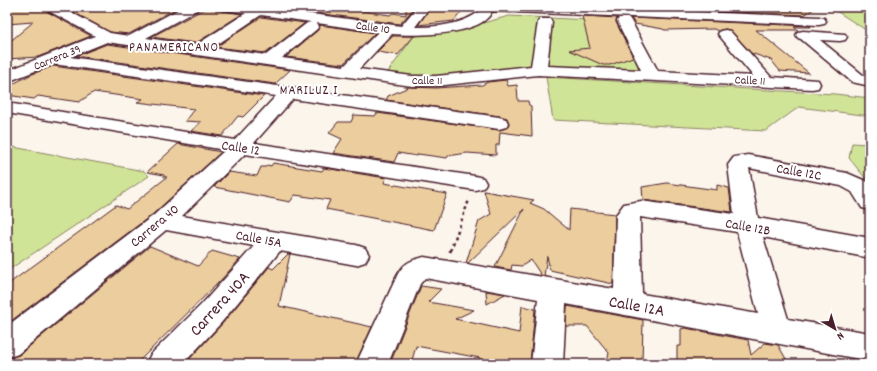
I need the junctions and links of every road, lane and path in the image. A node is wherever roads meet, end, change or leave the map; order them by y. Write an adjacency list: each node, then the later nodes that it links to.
1 (52, 7): 22 (street, Calle 11)
2 (192, 7): 24 (street)
3 (228, 7): 9 (street, Calle 10)
4 (424, 7): 19 (street)
5 (486, 7): 19 (street, Calle 10)
6 (493, 7): 7 (street)
7 (557, 9): 12 (street)
8 (288, 10): 9 (street, Calle 10); 16 (street, Calle 10)
9 (259, 11): 25 (street)
10 (357, 11): 16 (street)
11 (697, 12): 12 (street); 13 (street)
12 (628, 13): 30 (street)
13 (766, 19): 14 (street); 21 (street)
14 (819, 21)
15 (545, 22): 28 (street)
16 (342, 23): 18 (street, Calle 10)
17 (312, 26): 27 (street)
18 (389, 29): 19 (street, Calle 10); 29 (street)
19 (404, 31)
20 (726, 34): 32 (street)
21 (806, 36): 23 (street); 33 (street)
22 (106, 37): 24 (street, Calle 11); 26 (street, Carrera 39)
23 (840, 37)
24 (131, 41): 25 (street, Calle 11)
25 (199, 50): 27 (street, Calle 11)
26 (50, 59): 31 (street, Carrera 39); 35 (street)
27 (268, 61): 29 (street, Calle 11)
28 (538, 70): 29 (street, Calle 11); 30 (street, Calle 11)
29 (347, 72)
30 (651, 74): 32 (street, Calle 11)
31 (7, 77)
32 (766, 81): 34 (street, Calle 11)
33 (870, 81)
34 (812, 84)
35 (290, 93): 37 (street); 38 (street, Carrera 40)
36 (7, 108): 38 (street, Calle 12)
37 (499, 123)
38 (240, 147): 39 (street, Calle 12); 41 (street, Carrera 40)
39 (475, 183): 46 (path)
40 (865, 194): 42 (street, Calle 12C)
41 (162, 221): 43 (street, Calle 15A); 50 (street, Carrera 40)
42 (747, 225): 44 (street, Calle 12B); 48 (street, Calle 12B); 49 (street)
43 (274, 241): 45 (street, Calle 15A); 52 (street, Carrera 40A)
44 (870, 248)
45 (356, 255)
46 (443, 271): 47 (street, Calle 12A); 53 (street, Calle 12A)
47 (553, 290): 48 (street, Calle 12A); 54 (street)
48 (628, 304): 49 (street, Calle 12A)
49 (777, 330): 51 (street, Calle 12A)
50 (7, 344)
51 (870, 347)
52 (162, 364)
53 (372, 364)
54 (547, 364)

